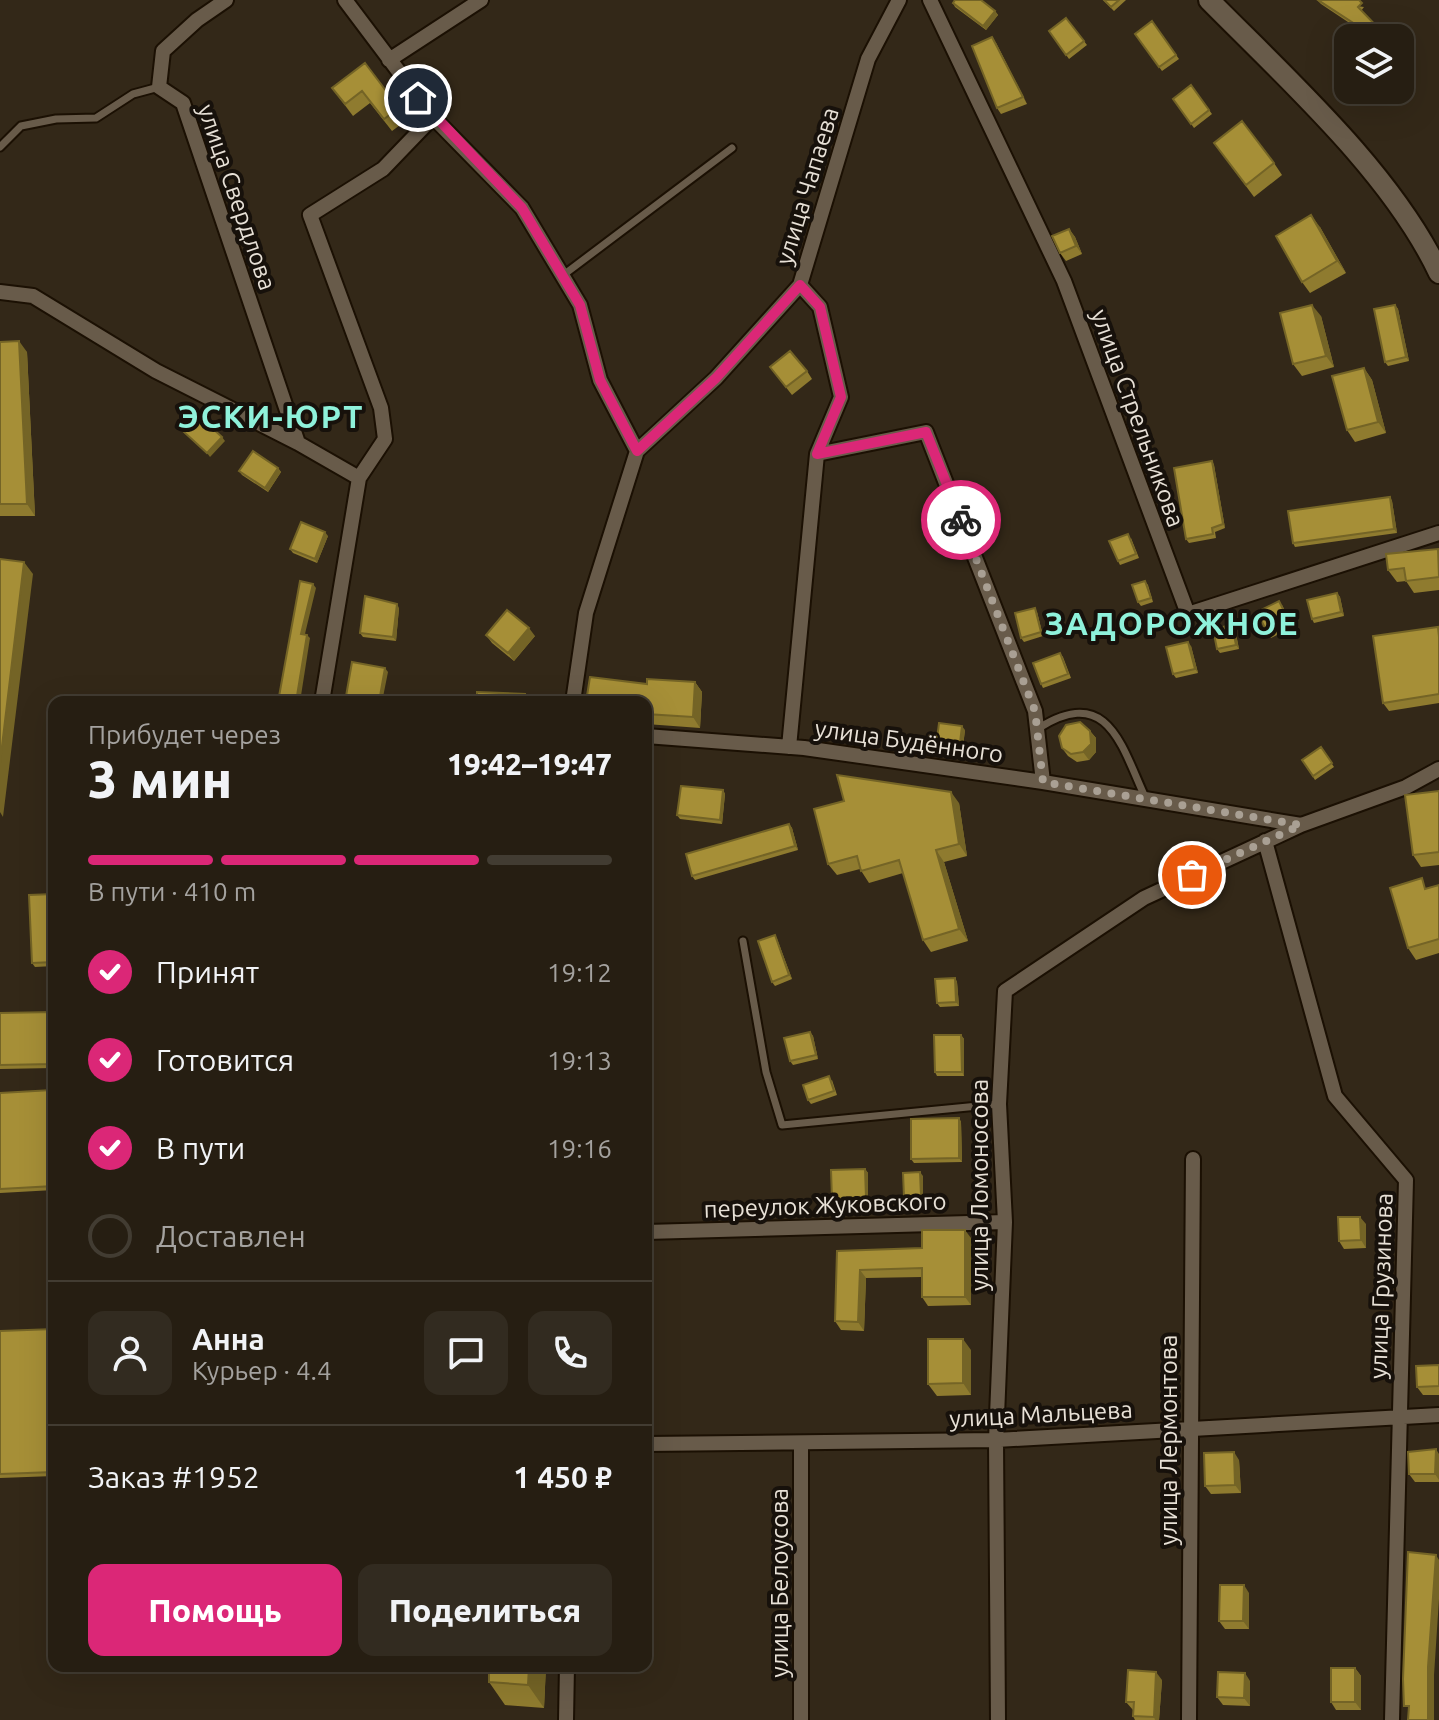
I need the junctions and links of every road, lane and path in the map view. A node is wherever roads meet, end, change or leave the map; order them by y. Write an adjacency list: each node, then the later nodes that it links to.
1 (226, 0): 8 (street)
2 (345, 0): 7 (street)
3 (481, 0): 7 (street)
4 (899, 0): 14 (street, улица Чапаева)
5 (930, 0): 20 (street, улица Стрельникова)
6 (1209, 0): 12 (main road)
7 (389, 60): 9 (street)
8 (159, 87): 10 (lane); 16 (street, улица Свердлова)
9 (433, 117): 13 (street); 19 (street)
10 (0, 147)
11 (732, 148): 13 (lane)
12 (1439, 273)
13 (562, 276): 17 (street)
14 (800, 285): 17 (street, улица Чапаева); 18 (street)
15 (0, 292): 16 (street)
16 (298, 443): 19 (street)
17 (637, 451): 22 (street, улица Чапаева)
18 (817, 454): 23 (street); 25 (street)
19 (359, 478): 21 (street)
20 (1439, 533)
21 (323, 696)
22 (574, 696)
23 (1037, 729): 27 (street); 28 (lane)
24 (652, 736): 25 (street, улица Будённого)
25 (789, 747): 27 (street, улица Будённого)
26 (1439, 769): 29 (street, улица Будённого)
27 (1043, 782): 28 (street, улица Будённого)
28 (1145, 799): 29 (street, улица Будённого)
29 (1301, 825): 30 (street, улица Ломоносова)
30 (1265, 841): 32 (street, улица Ломоносова); 37 (street, улица Грузинова)
31 (743, 941): 32 (lane)
32 (999, 1104): 34 (street, улица Ломоносова)
33 (1193, 1159): 38 (street, улица Лермонтова)
34 (1005, 1222): 35 (street, переулок Жуковского); 39 (street, улица Ломоносова)
35 (652, 1232)
36 (1439, 1415): 37 (street, улица Мальцева)
37 (1398, 1417): 38 (street, улица Мальцева); 47 (street, улица Грузинова)
38 (1190, 1427): 39 (street, улица Мальцева); 46 (street, улица Лермонтова)
39 (996, 1440): 41 (street, улица Мальцева); 45 (street, улица Ломоносова)
40 (652, 1444): 41 (street, улица Мальцева)
41 (801, 1445): 44 (street, улица Белоусова)
42 (567, 1672): 43 (street)
43 (566, 1720)
44 (801, 1720)
45 (998, 1720)
46 (1189, 1720)
47 (1392, 1720)

